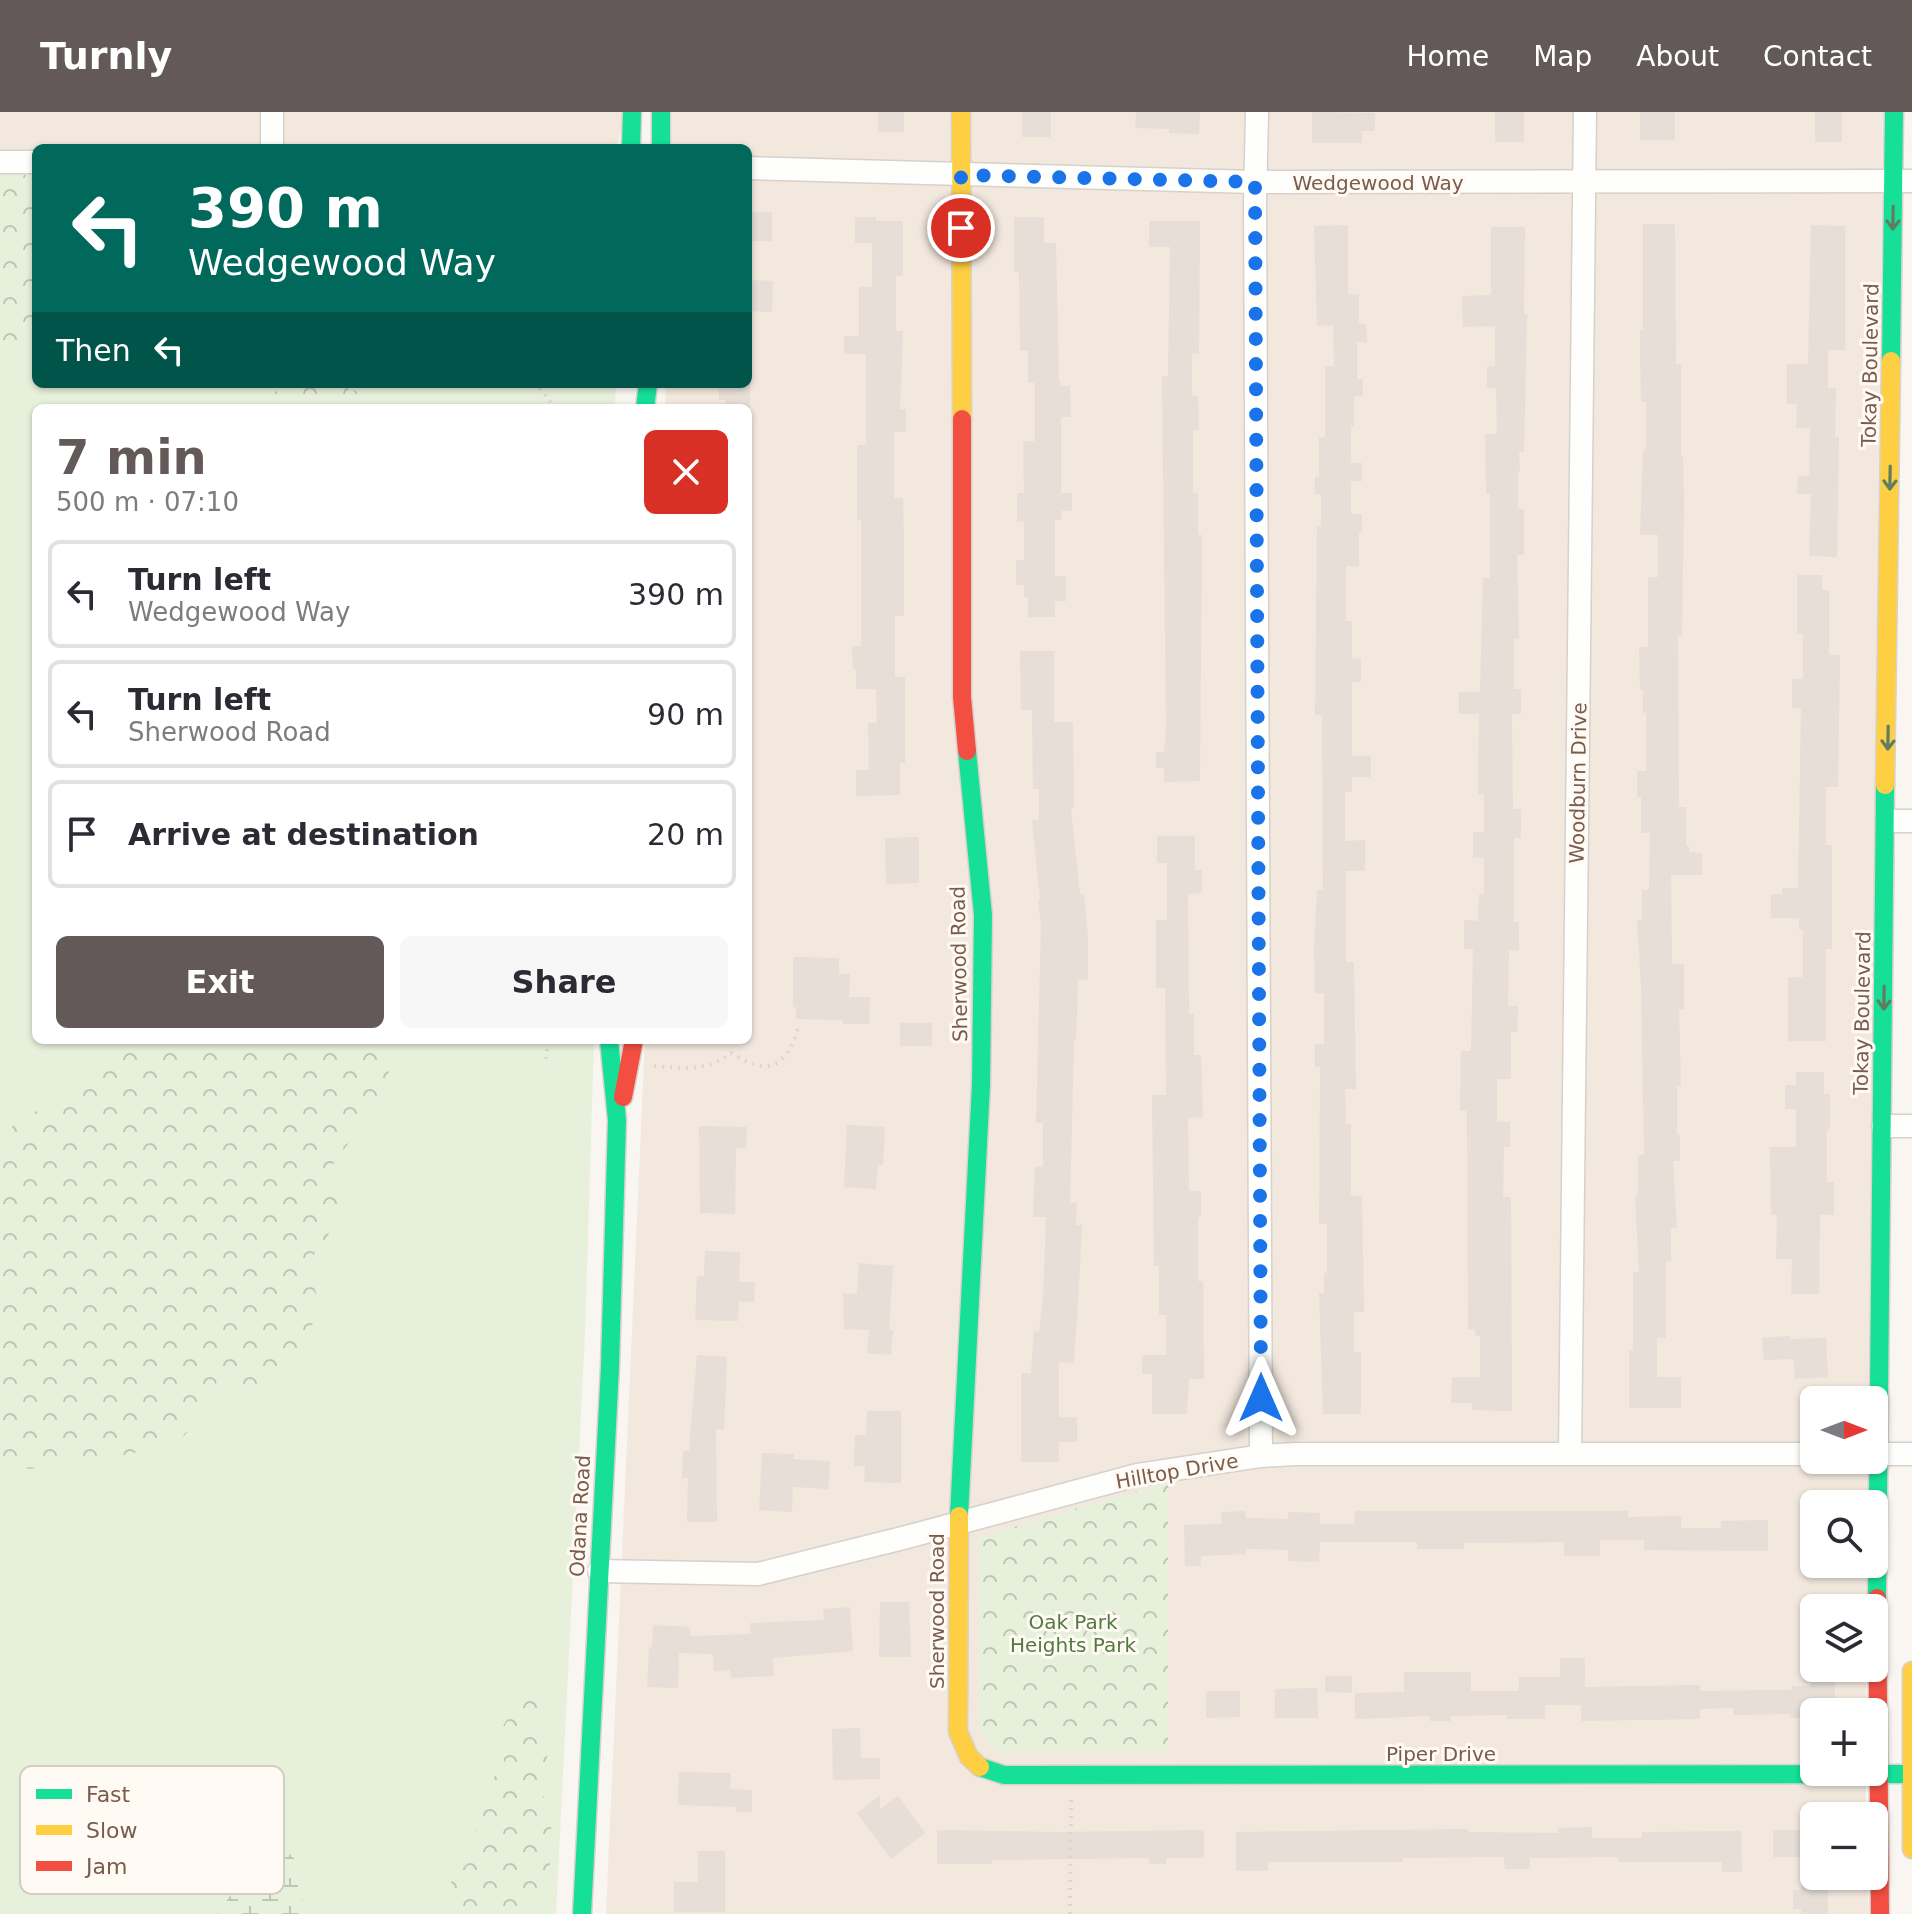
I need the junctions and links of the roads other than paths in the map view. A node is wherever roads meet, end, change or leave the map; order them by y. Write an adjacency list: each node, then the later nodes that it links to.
1 (272, 112): 8 (street)
2 (632, 112): 9 (street)
3 (661, 112): 10 (street)
4 (961, 112): 14 (street, Sherwood Road)
5 (1257, 112): 16 (street)
6 (1585, 112): 17 (street, Woodburn Drive)
7 (1894, 112): 15 (street, Tokay Boulevard)
8 (272, 144)
9 (631, 144)
10 (661, 144)
11 (0, 162): 12 (street)
12 (32, 162)
13 (752, 168): 14 (street, Wedgewood Way)
14 (961, 175): 16 (street, Wedgewood Way); 32 (street, Sherwood Road)
15 (1903, 181): 17 (street, Wedgewood Way); 18 (street, Tokay Boulevard, one-way to 18)
16 (1255, 182): 17 (street, Wedgewood Way); 30 (street)
17 (1585, 183): 26 (street, Woodburn Drive)
18 (1887, 821): 19 (street); 23 (street, Tokay Boulevard, one-way to 23)
19 (1912, 821)
20 (609, 1044): 22 (street, Odana Road)
21 (633, 1044): 22 (street, Odana Road)
22 (617, 1120): 33 (street, Odana Road)
23 (1883, 1126): 24 (street); 25 (street, Tokay Boulevard)
24 (1912, 1126)
25 (1877, 1386)
26 (1570, 1454): 27 (street, Hilltop Drive); 30 (street, Hilltop Drive)
27 (1800, 1454)
28 (1888, 1454): 29 (street)
29 (1912, 1454)
30 (1261, 1456): 32 (street, Hilltop Drive)
31 (1876, 1474): 35 (street, Tokay Boulevard)
32 (959, 1523): 33 (street, Hilltop Drive); 36 (street, Sherwood Road)
33 (599, 1571): 42 (street, Odana Road)
34 (1912, 1671): 39 (street)
35 (1877, 1698)
36 (973, 1763): 37 (street, Piper Drive)
37 (1800, 1774)
38 (1888, 1774): 39 (street, Piper Drive)
39 (1911, 1774): 41 (street)
40 (1877, 1786): 43 (street, Tokay Boulevard)
41 (1912, 1849)
42 (582, 1914)
43 (1880, 1914)

